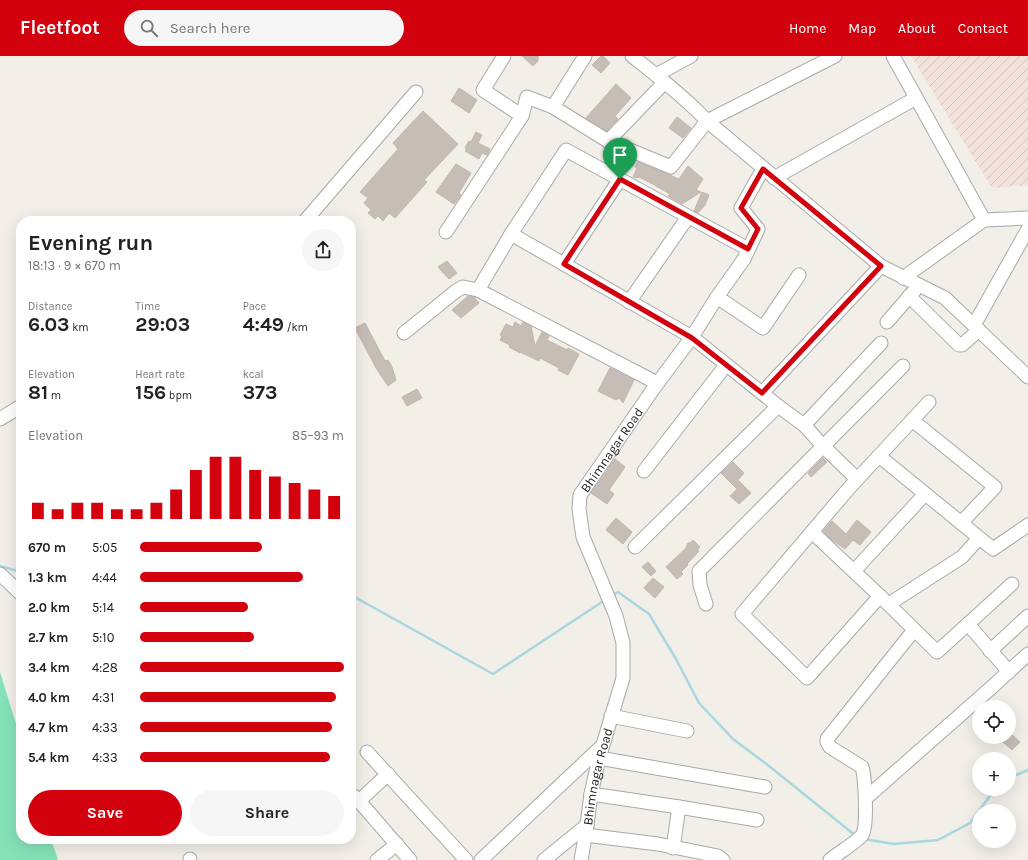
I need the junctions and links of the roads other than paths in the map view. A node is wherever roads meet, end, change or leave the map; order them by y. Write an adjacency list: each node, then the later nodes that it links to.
1 (504, 56): 11 (street)
2 (586, 56): 10 (street)
3 (632, 56): 7 (street)
4 (691, 56): 7 (street)
5 (834, 56): 12 (street)
6 (893, 56): 9 (street)
7 (660, 79): 12 (street); 13 (street)
8 (416, 92): 17 (street)
9 (916, 98): 15 (street); 20 (street)
10 (553, 107): 11 (street); 13 (street)
11 (522, 116): 22 (street)
12 (706, 121): 13 (street); 14 (street)
13 (608, 141)
14 (763, 169): 15 (street); 24 (street, Bhimnagar Road)
15 (774, 178): 26 (street)
16 (620, 179): 18 (street); 23 (street); 25 (street)
17 (309, 216)
18 (688, 217): 24 (street); 33 (street)
19 (1028, 218): 20 (street)
20 (984, 220): 28 (street)
21 (1028, 229): 35 (street)
22 (446, 232)
23 (512, 234): 25 (street); 30 (street)
24 (748, 249): 32 (street, Bhimnagar Road)
25 (564, 264): 33 (street)
26 (881, 266): 28 (street); 43 (street)
27 (799, 275): 32 (street)
28 (903, 278): 29 (street)
29 (919, 286): 31 (street); 35 (street)
30 (478, 290): 36 (street); 42 (street)
31 (909, 296): 34 (street); 35 (street)
32 (717, 297): 37 (street, Bhimnagar Road)
33 (629, 302): 37 (street)
34 (887, 322)
35 (976, 328): 41 (street)
36 (404, 333)
37 (692, 338): 39 (street); 42 (street, Bhimnagar Road)
38 (881, 343): 49 (street)
39 (726, 365): 43 (street); 52 (street)
40 (903, 366): 50 (street)
41 (1026, 372)
42 (657, 383): 72 (street, Bhimnagar Road)
43 (762, 393): 45 (street)
44 (929, 402): 48 (street)
45 (778, 406): 49 (street); 59 (street)
46 (16, 409): 47 (street)
47 (0, 419)
48 (912, 420): 51 (street); 55 (street)
49 (804, 425): 50 (street)
50 (823, 446): 53 (street); 65 (street)
51 (879, 456): 53 (street); 54 (street)
52 (644, 472)
53 (857, 479): 57 (street)
54 (925, 494): 55 (street); 60 (street)
55 (961, 524): 58 (street)
56 (1028, 525): 58 (street)
57 (812, 532): 60 (street); 64 (street)
58 (979, 538): 64 (street)
59 (635, 547)
60 (854, 571): 64 (street)
61 (3, 577): 63 (street)
62 (1012, 584): 67 (street)
63 (16, 589)
64 (885, 600): 68 (street)
65 (706, 604)
66 (1028, 616): 69 (street)
67 (968, 624): 68 (street); 69 (street)
68 (914, 630): 81 (street)
69 (990, 651): 71 (street)
70 (1028, 654): 71 (street)
71 (1009, 672): 81 (street)
72 (611, 716): 73 (street); 75 (street, Bhimnagar Road)
73 (688, 731)
74 (368, 752): 76 (street)
75 (600, 752): 77 (street); 78 (street, Bhimnagar Road); 91 (street)
76 (388, 774): 79 (street); 90 (street)
77 (765, 787)
78 (590, 794): 82 (street); 84 (street, Bhimnagar Road)
79 (356, 796)
80 (356, 798): 85 (street)
81 (866, 798): 87 (street)
82 (679, 807): 83 (street); 86 (street)
83 (757, 820)
84 (586, 830): 86 (street); 92 (street); 93 (street, Bhimnagar Road)
85 (397, 844): 88 (street); 89 (street)
86 (674, 848): 94 (street)
87 (831, 859)
88 (377, 860)
89 (410, 860)
90 (466, 860)
91 (480, 860)
92 (544, 860)
93 (581, 860)
94 (723, 860)

